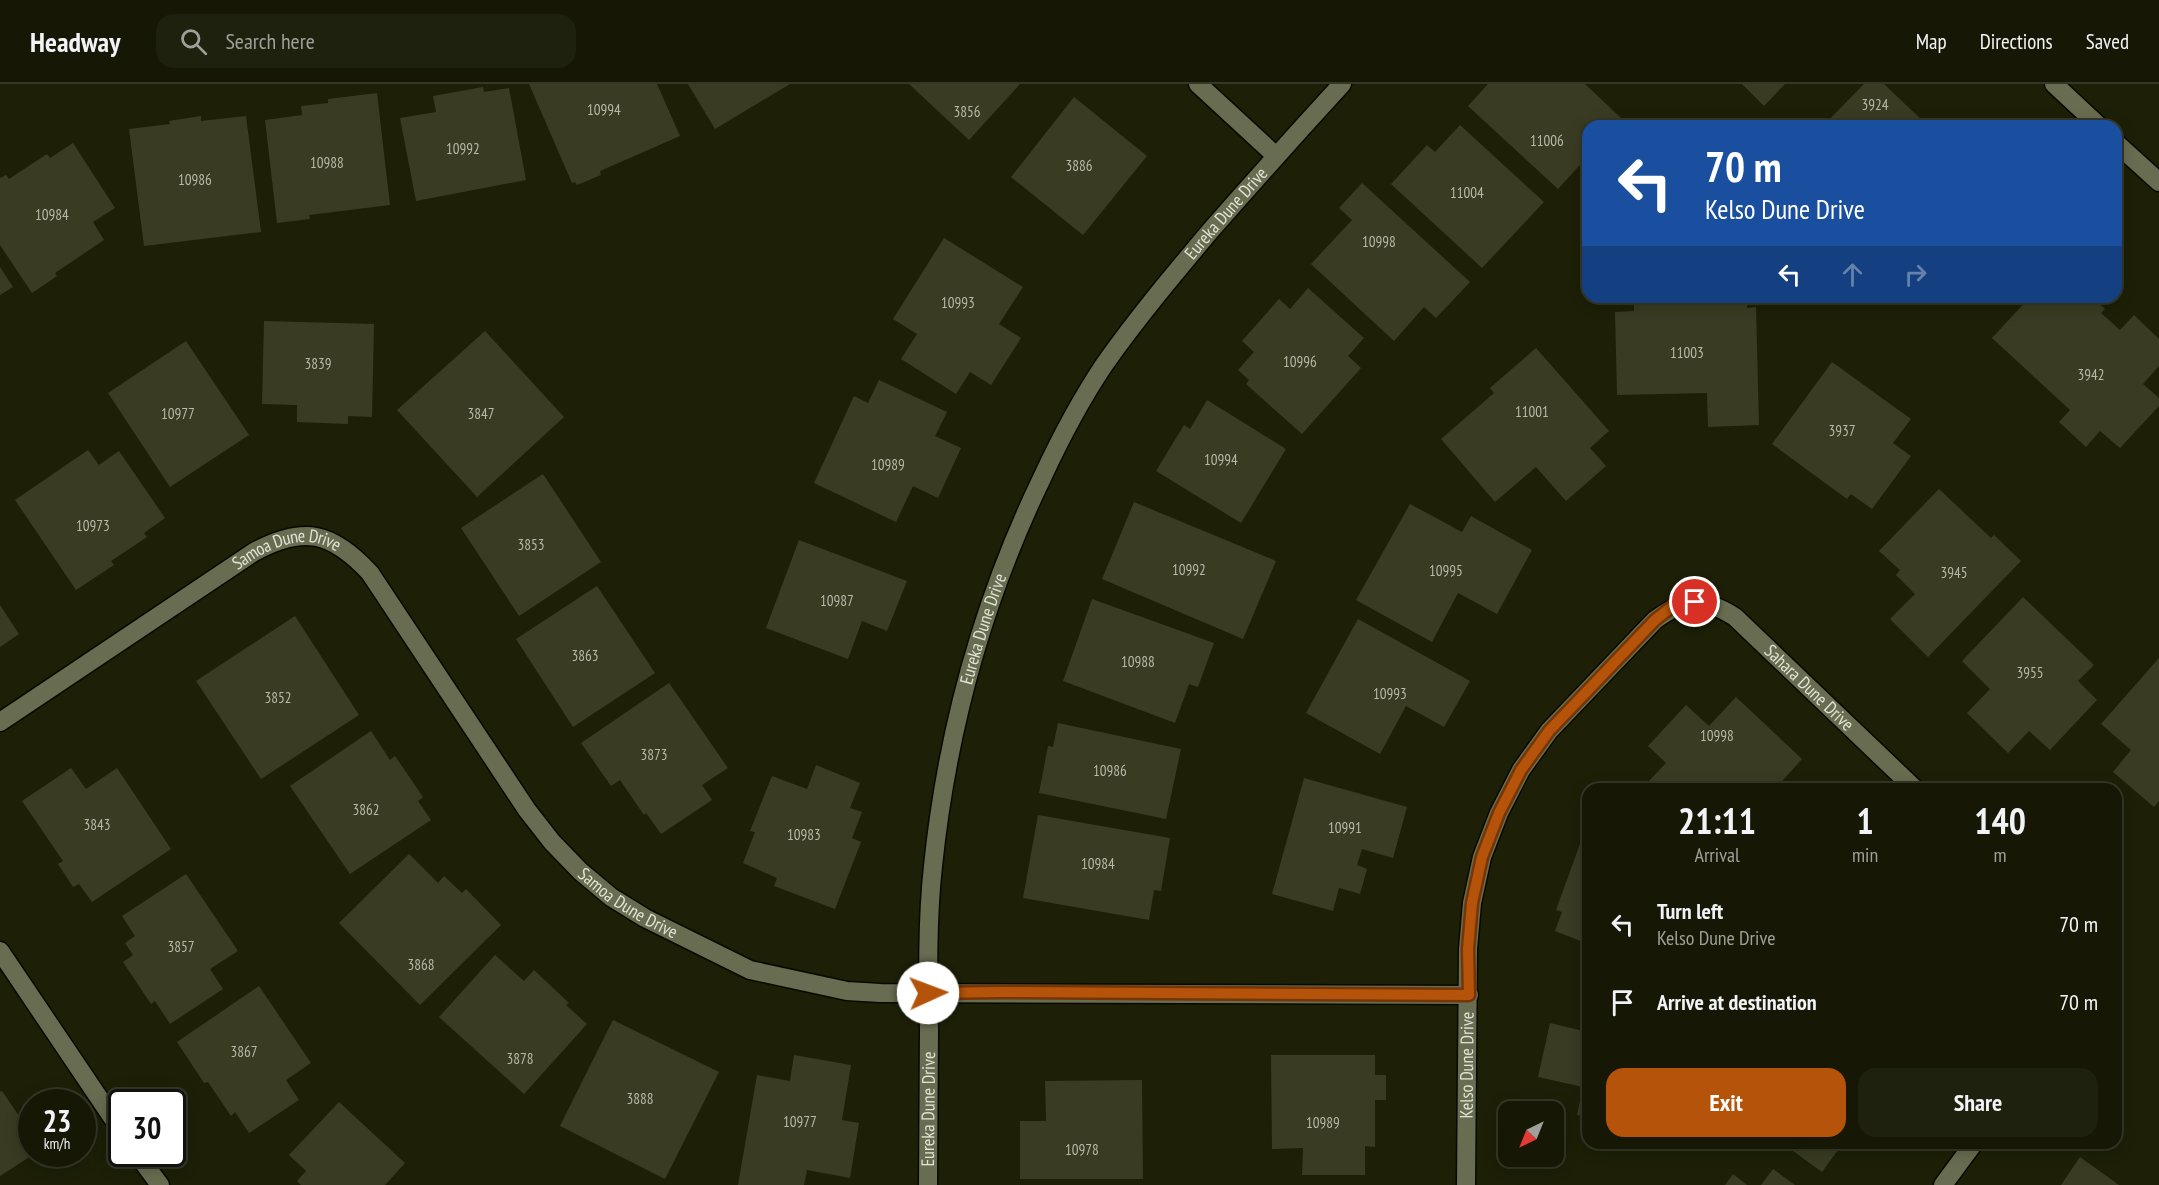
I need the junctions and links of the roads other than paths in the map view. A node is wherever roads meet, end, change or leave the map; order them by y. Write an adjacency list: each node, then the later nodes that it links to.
1 (1198, 84): 6 (street)
2 (1342, 84): 6 (street, Eureka Dune Drive)
3 (2054, 84): 4 (street)
4 (2093, 120)
5 (2122, 148): 7 (street)
6 (1276, 156): 12 (street, Eureka Dune Drive)
7 (2159, 182)
8 (1695, 602): 10 (street, Sahara Dune Drive); 13 (street, Kelso Dune Drive)
9 (0, 722): 12 (street, Samoa Dune Drive)
10 (1909, 783)
11 (0, 951): 14 (street)
12 (928, 993): 13 (street, Samoa Dune Drive); 18 (street, Eureka Dune Drive)
13 (1469, 995): 19 (street, Kelso Dune Drive)
14 (108, 1111)
15 (1970, 1149): 20 (street)
16 (147, 1167): 17 (street)
17 (160, 1185)
18 (928, 1185)
19 (1466, 1185)
20 (1943, 1185)

